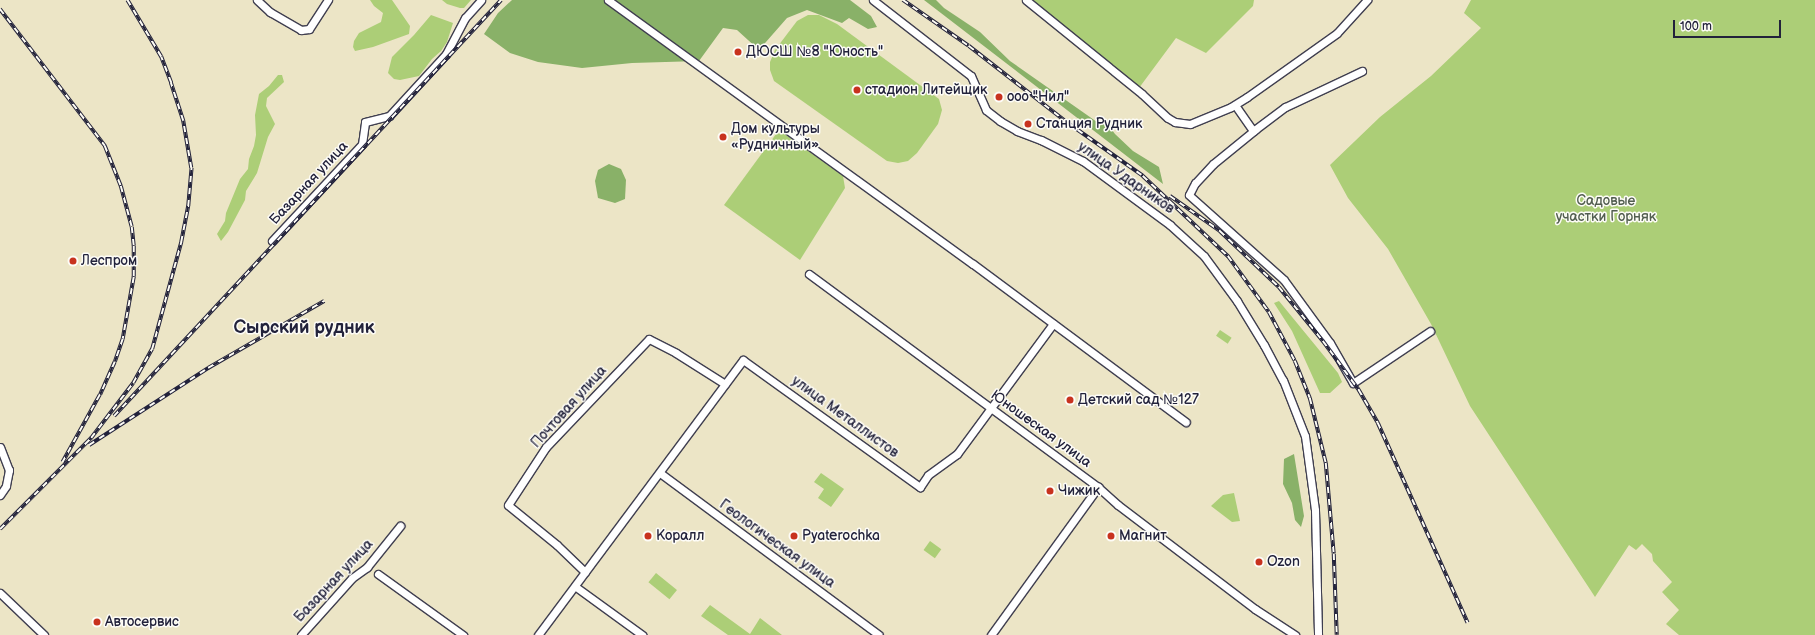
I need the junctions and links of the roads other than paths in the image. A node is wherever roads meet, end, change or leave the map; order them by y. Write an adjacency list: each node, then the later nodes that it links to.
1 (257, 0): 2 (street)
2 (328, 0)
3 (481, 0): 11 (street, Базарная улица)
4 (608, 0): 13 (street)
5 (874, 0): 35 (street, улица Ударников)
6 (1026, 0): 9 (street)
7 (1367, 0): 9 (street)
8 (1362, 72): 10 (street)
9 (1235, 105): 10 (street)
10 (1252, 132): 14 (street)
11 (272, 241)
12 (809, 274): 16 (street, Юношеская улица)
13 (1053, 324): 16 (street); 17 (street)
14 (1430, 330)
15 (725, 384): 16 (street, улица Металлистов); 19 (street); 23 (street, Почтовая улица)
16 (991, 408): 20 (street, Юношеская улица)
17 (1186, 422)
18 (0, 447): 21 (street)
19 (660, 473): 23 (street); 32 (street, Геологическая улица)
20 (1098, 487): 33 (street); 34 (street, Юношеская улица)
21 (0, 495)
22 (400, 526): 28 (street, Базарная улица)
23 (585, 572): 25 (street)
24 (378, 574): 29 (street)
25 (576, 587): 30 (street); 31 (street)
26 (0, 593): 27 (street)
27 (44, 635)
28 (301, 635)
29 (464, 635)
30 (538, 635)
31 (642, 635)
32 (879, 635)
33 (991, 635)
34 (1295, 635)
35 (1318, 635)

